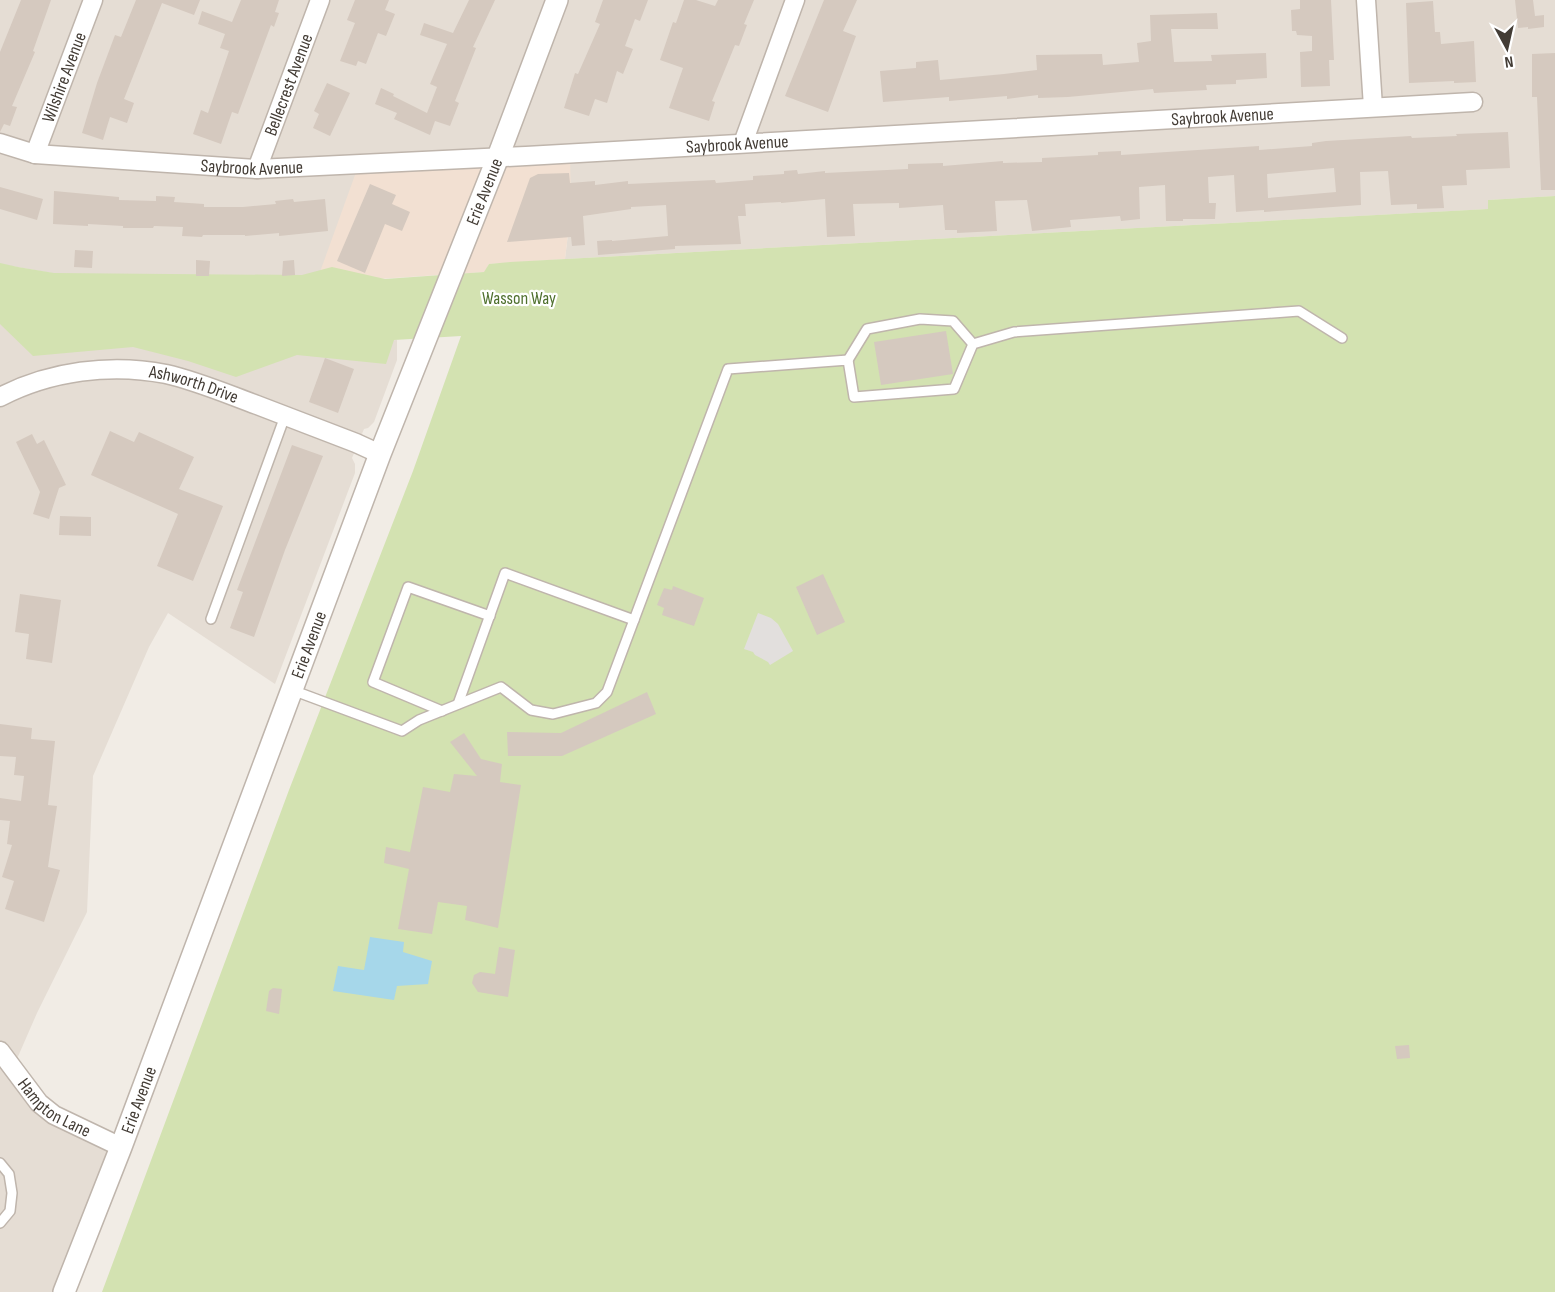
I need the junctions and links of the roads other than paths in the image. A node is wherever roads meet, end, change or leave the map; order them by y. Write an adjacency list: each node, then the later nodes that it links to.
1 (93, 0): 10 (street, Wilshire Avenue)
2 (320, 0): 12 (street, Bellecrest Avenue)
3 (557, 0): 11 (street, Erie Avenue)
4 (795, 0): 9 (street)
5 (1366, 0): 7 (street)
6 (1473, 102): 7 (street, Saybrook Avenue)
7 (1373, 107): 9 (street, Saybrook Avenue)
8 (0, 143): 10 (street, Saybrook Avenue)
9 (743, 143): 11 (street, Saybrook Avenue)
10 (35, 154): 12 (street, Saybrook Avenue)
11 (498, 157): 12 (street, Saybrook Avenue); 18 (street, Erie Avenue)
12 (257, 169)
13 (1342, 338): 14 (lane)
14 (973, 344): 15 (lane); 15 (lane)
15 (848, 360): 21 (lane)
16 (0, 397): 17 (street, Ashworth Drive)
17 (285, 416): 18 (street, Ashworth Drive); 20 (lane)
18 (380, 454): 22 (street, Erie Avenue)
19 (490, 616): 21 (lane); 23 (lane); 24 (lane)
20 (211, 620)
21 (634, 620): 23 (lane)
22 (292, 690): 24 (lane); 26 (street, Erie Avenue)
23 (458, 704): 24 (lane)
24 (442, 711)
25 (0, 1052): 26 (street, Hampton Lane)
26 (121, 1147): 29 (street, Erie Avenue)
27 (0, 1163): 28 (lane)
28 (0, 1223)
29 (64, 1292)

